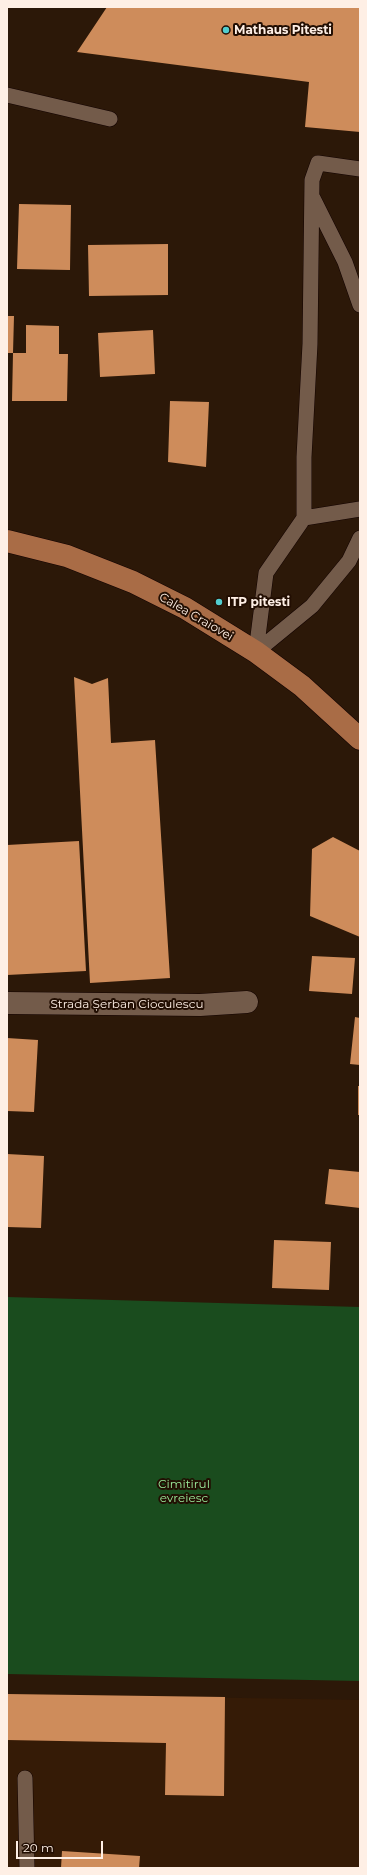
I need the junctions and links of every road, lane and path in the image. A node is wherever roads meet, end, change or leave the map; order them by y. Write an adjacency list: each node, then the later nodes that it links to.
1 (7, 95): 2 (lane)
2 (110, 119)
3 (360, 169): 4 (lane)
4 (312, 195): 5 (lane); 7 (lane)
5 (360, 305)
6 (360, 509): 7 (lane)
7 (304, 518): 10 (lane)
8 (360, 538): 10 (lane)
9 (7, 541): 10 (main road, Calea Craiovei)
10 (256, 652): 11 (main road, Calea Craiovei)
11 (360, 739)
12 (247, 1002): 13 (street, Strada Șerban Cioculescu)
13 (7, 1003)
14 (25, 1778): 15 (lane)
15 (27, 1868)

